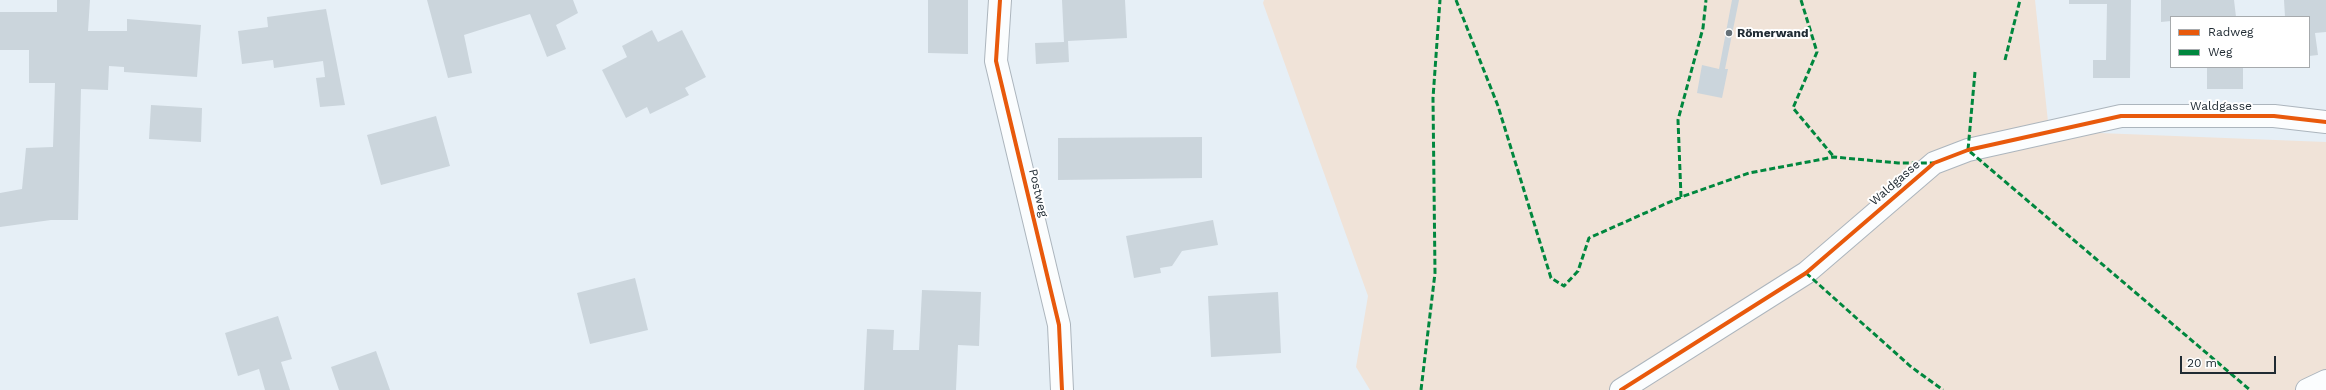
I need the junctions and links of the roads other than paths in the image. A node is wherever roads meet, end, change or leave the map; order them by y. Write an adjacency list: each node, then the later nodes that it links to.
1 (1000, 0): 4 (street, Postweg)
2 (2326, 122): 5 (street, Waldgasse)
3 (2326, 381): 6 (street)
4 (1062, 390)
5 (1621, 390)
6 (2307, 390)

